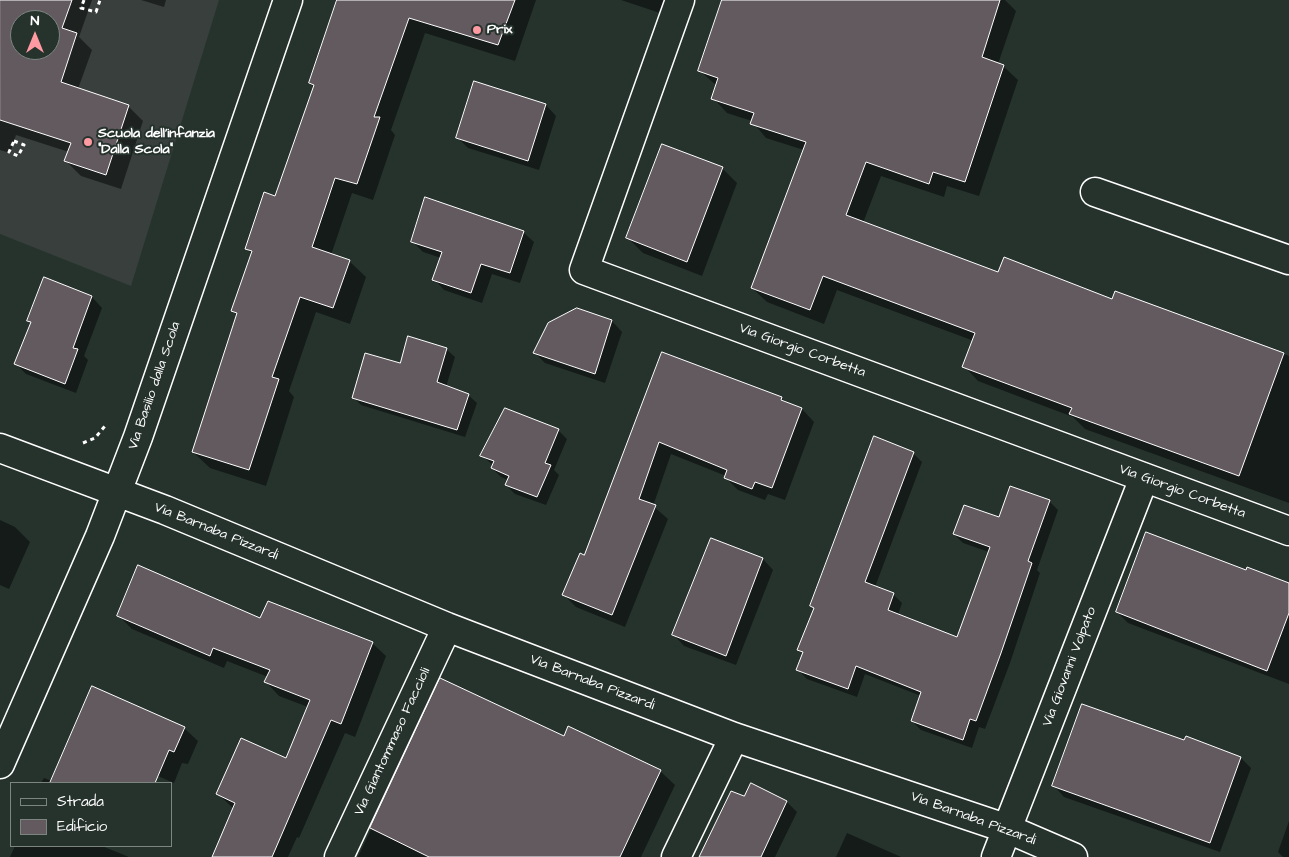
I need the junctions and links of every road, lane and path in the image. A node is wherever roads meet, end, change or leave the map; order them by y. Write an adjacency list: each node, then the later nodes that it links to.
1 (84, 0): 2 (path)
2 (100, 0)
3 (288, 0): 8 (street, Via Basilio dalla Scola)
4 (680, 0): 11 (street, Via Giorgio Corbetta)
5 (9, 152): 5 (path)
6 (1095, 192): 7 (street)
7 (1289, 260)
8 (138, 437): 9 (path); 12 (street, Via Basilio dalla Scola)
9 (80, 444)
10 (0, 448): 12 (street, Via Barnaba Pizzardi)
11 (1144, 478): 13 (street, Via Giorgio Corbetta); 17 (street, Via Giovanni Volpato)
12 (117, 492): 14 (street, Via Barnaba Pizzardi); 16 (street, Via Basilio dalla Scola)
13 (1289, 531)
14 (447, 627): 15 (street, Via Barnaba Pizzardi); 18 (street, Via Giantommaso Faccioli)
15 (734, 737): 17 (street, Via Barnaba Pizzardi); 19 (street)
16 (0, 764)
17 (1008, 829): 20 (street, Via Giovanni Volpato); 21 (street, Via Barnaba Pizzardi)
18 (339, 857)
19 (676, 857)
20 (996, 857)
21 (1073, 857)

